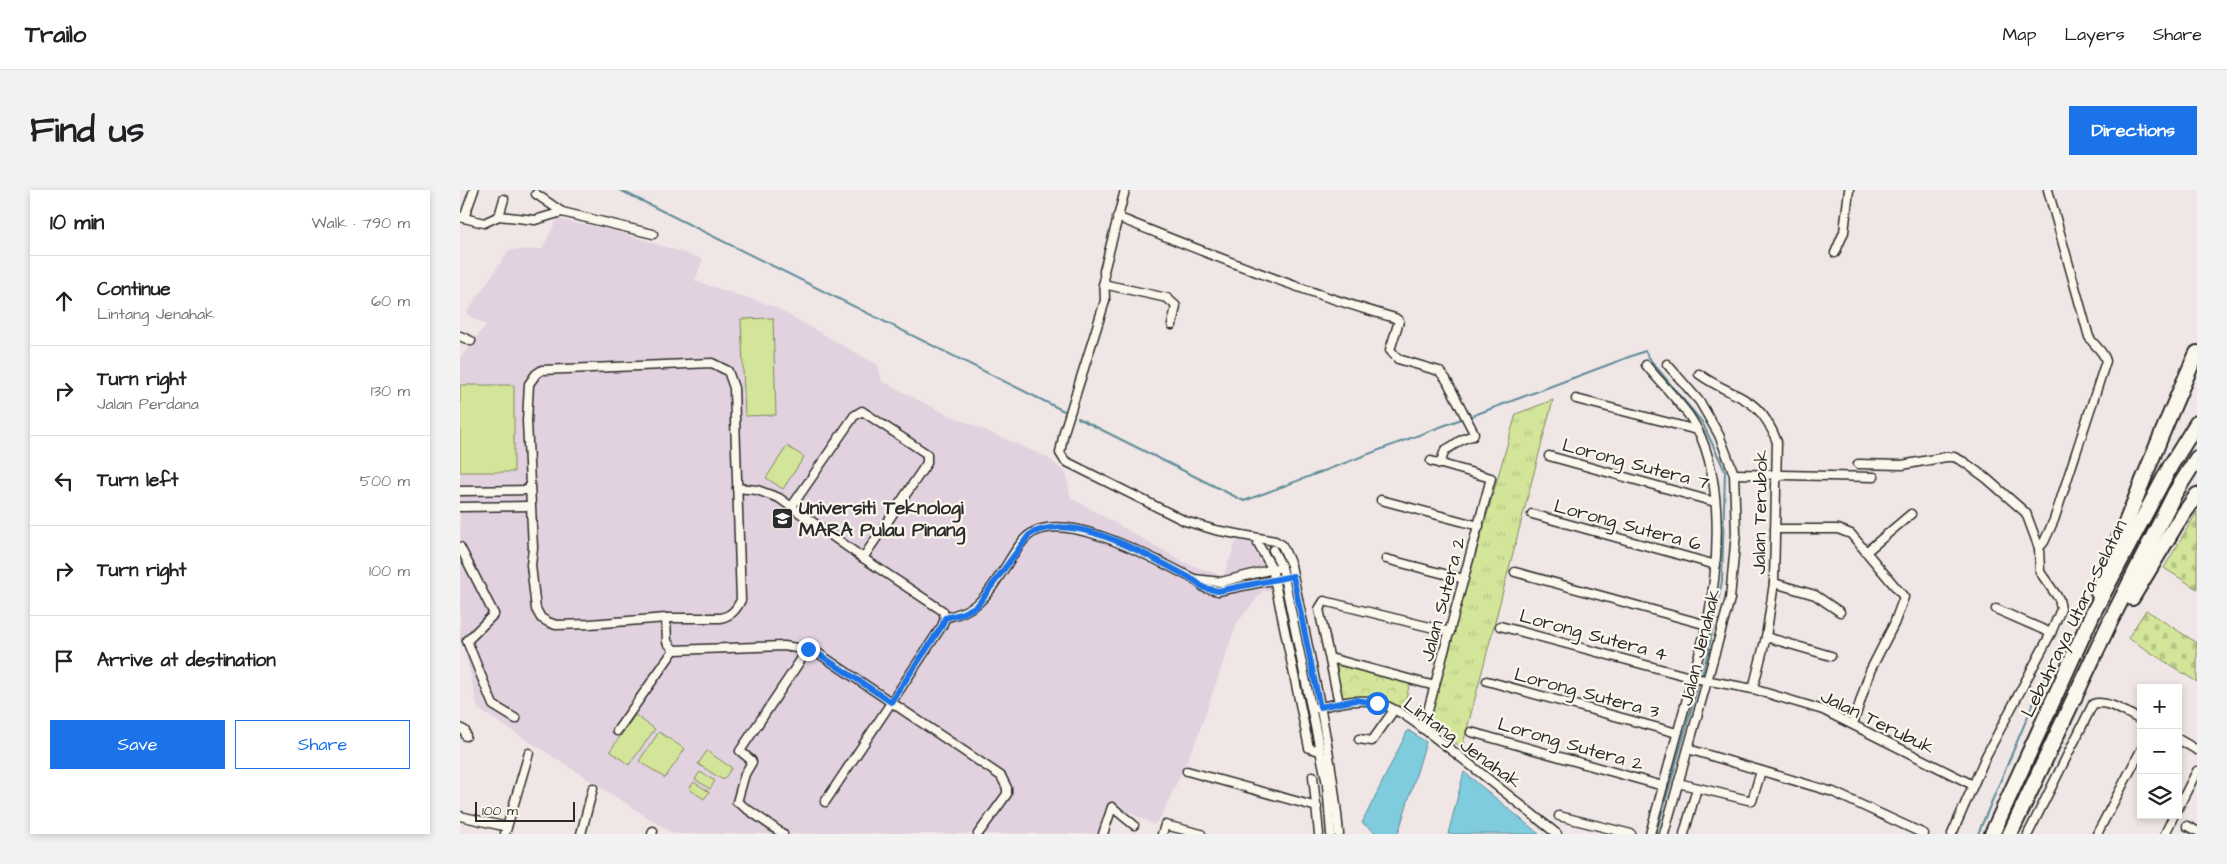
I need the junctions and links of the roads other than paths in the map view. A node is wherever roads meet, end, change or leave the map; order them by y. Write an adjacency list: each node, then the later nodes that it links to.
1 (474, 190): 10 (street)
2 (1125, 190): 9 (street)
3 (1849, 190): 12 (street)
4 (2048, 190): 49 (street)
5 (536, 194): 7 (street)
6 (504, 199): 8 (street)
7 (562, 212): 8 (street); 11 (street)
8 (499, 216): 10 (street)
9 (1118, 217): 13 (street); 27 (street)
10 (462, 218)
11 (653, 234)
12 (1835, 253)
13 (1103, 284): 14 (street); 54 (street)
14 (1172, 325)
15 (460, 336): 16 (street)
16 (471, 342)
17 (2197, 353): 67 (highway)
18 (1667, 364): 29 (street, Jalan Jenahak)
19 (1646, 365): 23 (street)
20 (1699, 374): 30 (street, Jalan Terubok)
21 (1576, 399): 23 (street)
22 (2197, 423): 67 (highway, Lebuhraya Utara–Selatan)
23 (1697, 430): 38 (street)
24 (1548, 456): 38 (street, Lorong Sutera 7)
25 (2197, 458): 70 (highway, Lebuhraya Utara–Selatan)
26 (1431, 461): 27 (street)
27 (1440, 464): 45 (street, Jalan Sutera 2)
28 (1858, 464): 49 (street)
29 (1734, 474): 30 (street); 81 (street, Jalan Jenahak)
30 (1777, 474): 31 (street); 46 (street, Jalan Terubok)
31 (1874, 477)
32 (737, 488): 34 (street); 41 (street); 68 (street)
33 (480, 490): 34 (street); 35 (street); 39 (street)
34 (529, 490): 40 (street)
35 (460, 491)
36 (2197, 495): 70 (highway)
37 (1381, 500): 45 (street)
38 (1715, 502): 55 (street)
39 (480, 506): 40 (street); 42 (street)
40 (529, 506): 68 (street)
41 (792, 506): 52 (street); 52 (street)
42 (460, 507)
43 (1532, 514): 55 (street, Lorong Sutera 6)
44 (1911, 514): 51 (street)
45 (1479, 526): 63 (street, Jalan Sutera 2)
46 (1775, 529): 51 (street); 64 (street, Jalan Terubok)
47 (1258, 544): 57 (street)
48 (460, 546): 91 (street)
49 (2039, 548): 74 (street)
50 (1273, 550): 56 (street)
51 (1866, 552): 92 (street)
52 (863, 558): 69 (street)
53 (1386, 559): 63 (street)
54 (1291, 565): 56 (street); 59 (street)
55 (1716, 565): 71 (street)
56 (1282, 567): 57 (street); 60 (street)
57 (1272, 568): 61 (street); 62 (street)
58 (1516, 572): 71 (street)
59 (1293, 576): 60 (street); 87 (street)
60 (1284, 577): 61 (street); 88 (street)
61 (1274, 579): 62 (street); 103 (street)
62 (1194, 580): 69 (street)
63 (1464, 580): 73 (street, Jalan Sutera 2)
64 (1774, 583): 66 (street); 75 (street, Jalan Terubok)
65 (1996, 609): 74 (street)
66 (1840, 612)
67 (2094, 613): 141 (highway, Lebuhraya Utara–Selatan)
68 (666, 618): 77 (street)
69 (945, 618): 85 (street)
70 (2110, 622): 142 (highway, Lebuhraya Utara–Selatan)
71 (1707, 625): 80 (street)
72 (1500, 626): 80 (street, Lorong Sutera 4)
73 (1450, 632): 79 (street); 83 (street, Jalan Sutera 2)
74 (2051, 633): 111 (street)
75 (1766, 637): 78 (street); 84 (street, Jalan Terubok)
76 (808, 649): 77 (street); 85 (street); 126 (street)
77 (674, 650): 95 (street)
78 (1831, 656)
79 (1330, 658): 83 (street); 86 (street)
80 (1694, 678): 81 (street, Lorong Sutera 4); 97 (street)
81 (1708, 680): 84 (street, Jalan Terubuk); 101 (street, Jalan Jenahak)
82 (1487, 682): 97 (street, Lorong Sutera 3)
83 (1435, 686): 94 (street, Jalan Sutera 2)
84 (1753, 689): 92 (street, Jalan Terubuk)
85 (891, 702): 116 (street); 127 (street)
86 (1339, 703): 87 (street, Lintang Jenahak); 89 (street, Lintang Jenahak)
87 (1320, 707): 88 (street, Lintang Jenahak); 133 (street)
88 (1312, 709): 103 (street)
89 (1394, 710): 94 (street, Lintang Jenahak); 99 (street)
90 (2137, 718): 143 (street)
91 (516, 719)
92 (1853, 724): 111 (street, Jalan Terubuk)
93 (460, 728): 98 (street)
94 (1423, 729): 134 (street, Lintang Jenahak)
95 (617, 730)
96 (1471, 732): 112 (street, Lorong Sutera 2)
97 (1678, 733): 112 (street)
98 (466, 736)
99 (1358, 739)
100 (2182, 741): 102 (street)
101 (1688, 749): 106 (street); 110 (street, Jalan Jenahak)
102 (2197, 750)
103 (1320, 751): 132 (street)
104 (528, 753): 123 (street)
105 (2137, 758): 144 (street)
106 (1761, 771): 114 (street); 139 (street)
107 (2197, 771): 115 (street)
108 (1187, 772): 117 (street)
109 (1313, 776): 117 (street)
110 (1678, 783): 114 (street); 137 (street, Jalan Jenahak)
111 (1973, 785): 140 (street)
112 (1663, 786): 136 (street)
113 (593, 788): 125 (street)
114 (1697, 788): 138 (street)
115 (2182, 800)
116 (825, 802)
117 (1316, 807): 131 (street)
118 (460, 816): 123 (street)
119 (1559, 816): 135 (street)
120 (2172, 819): 145 (street)
121 (1134, 825): 128 (street)
122 (2187, 826): 124 (street)
123 (506, 830)
124 (2197, 831)
125 (580, 834)
126 (783, 834)
127 (978, 834)
128 (1103, 834)
129 (1162, 834): 130 (street)
130 (1200, 834)
131 (1319, 834)
132 (1331, 834)
133 (1339, 834)
134 (1557, 834)
135 (1631, 834)
136 (1650, 834)
137 (1664, 834)
138 (1684, 834)
139 (1924, 834)
140 (1952, 834)
141 (1992, 834)
142 (2010, 834)
143 (2028, 834)
144 (2098, 834)
145 (2164, 834)

